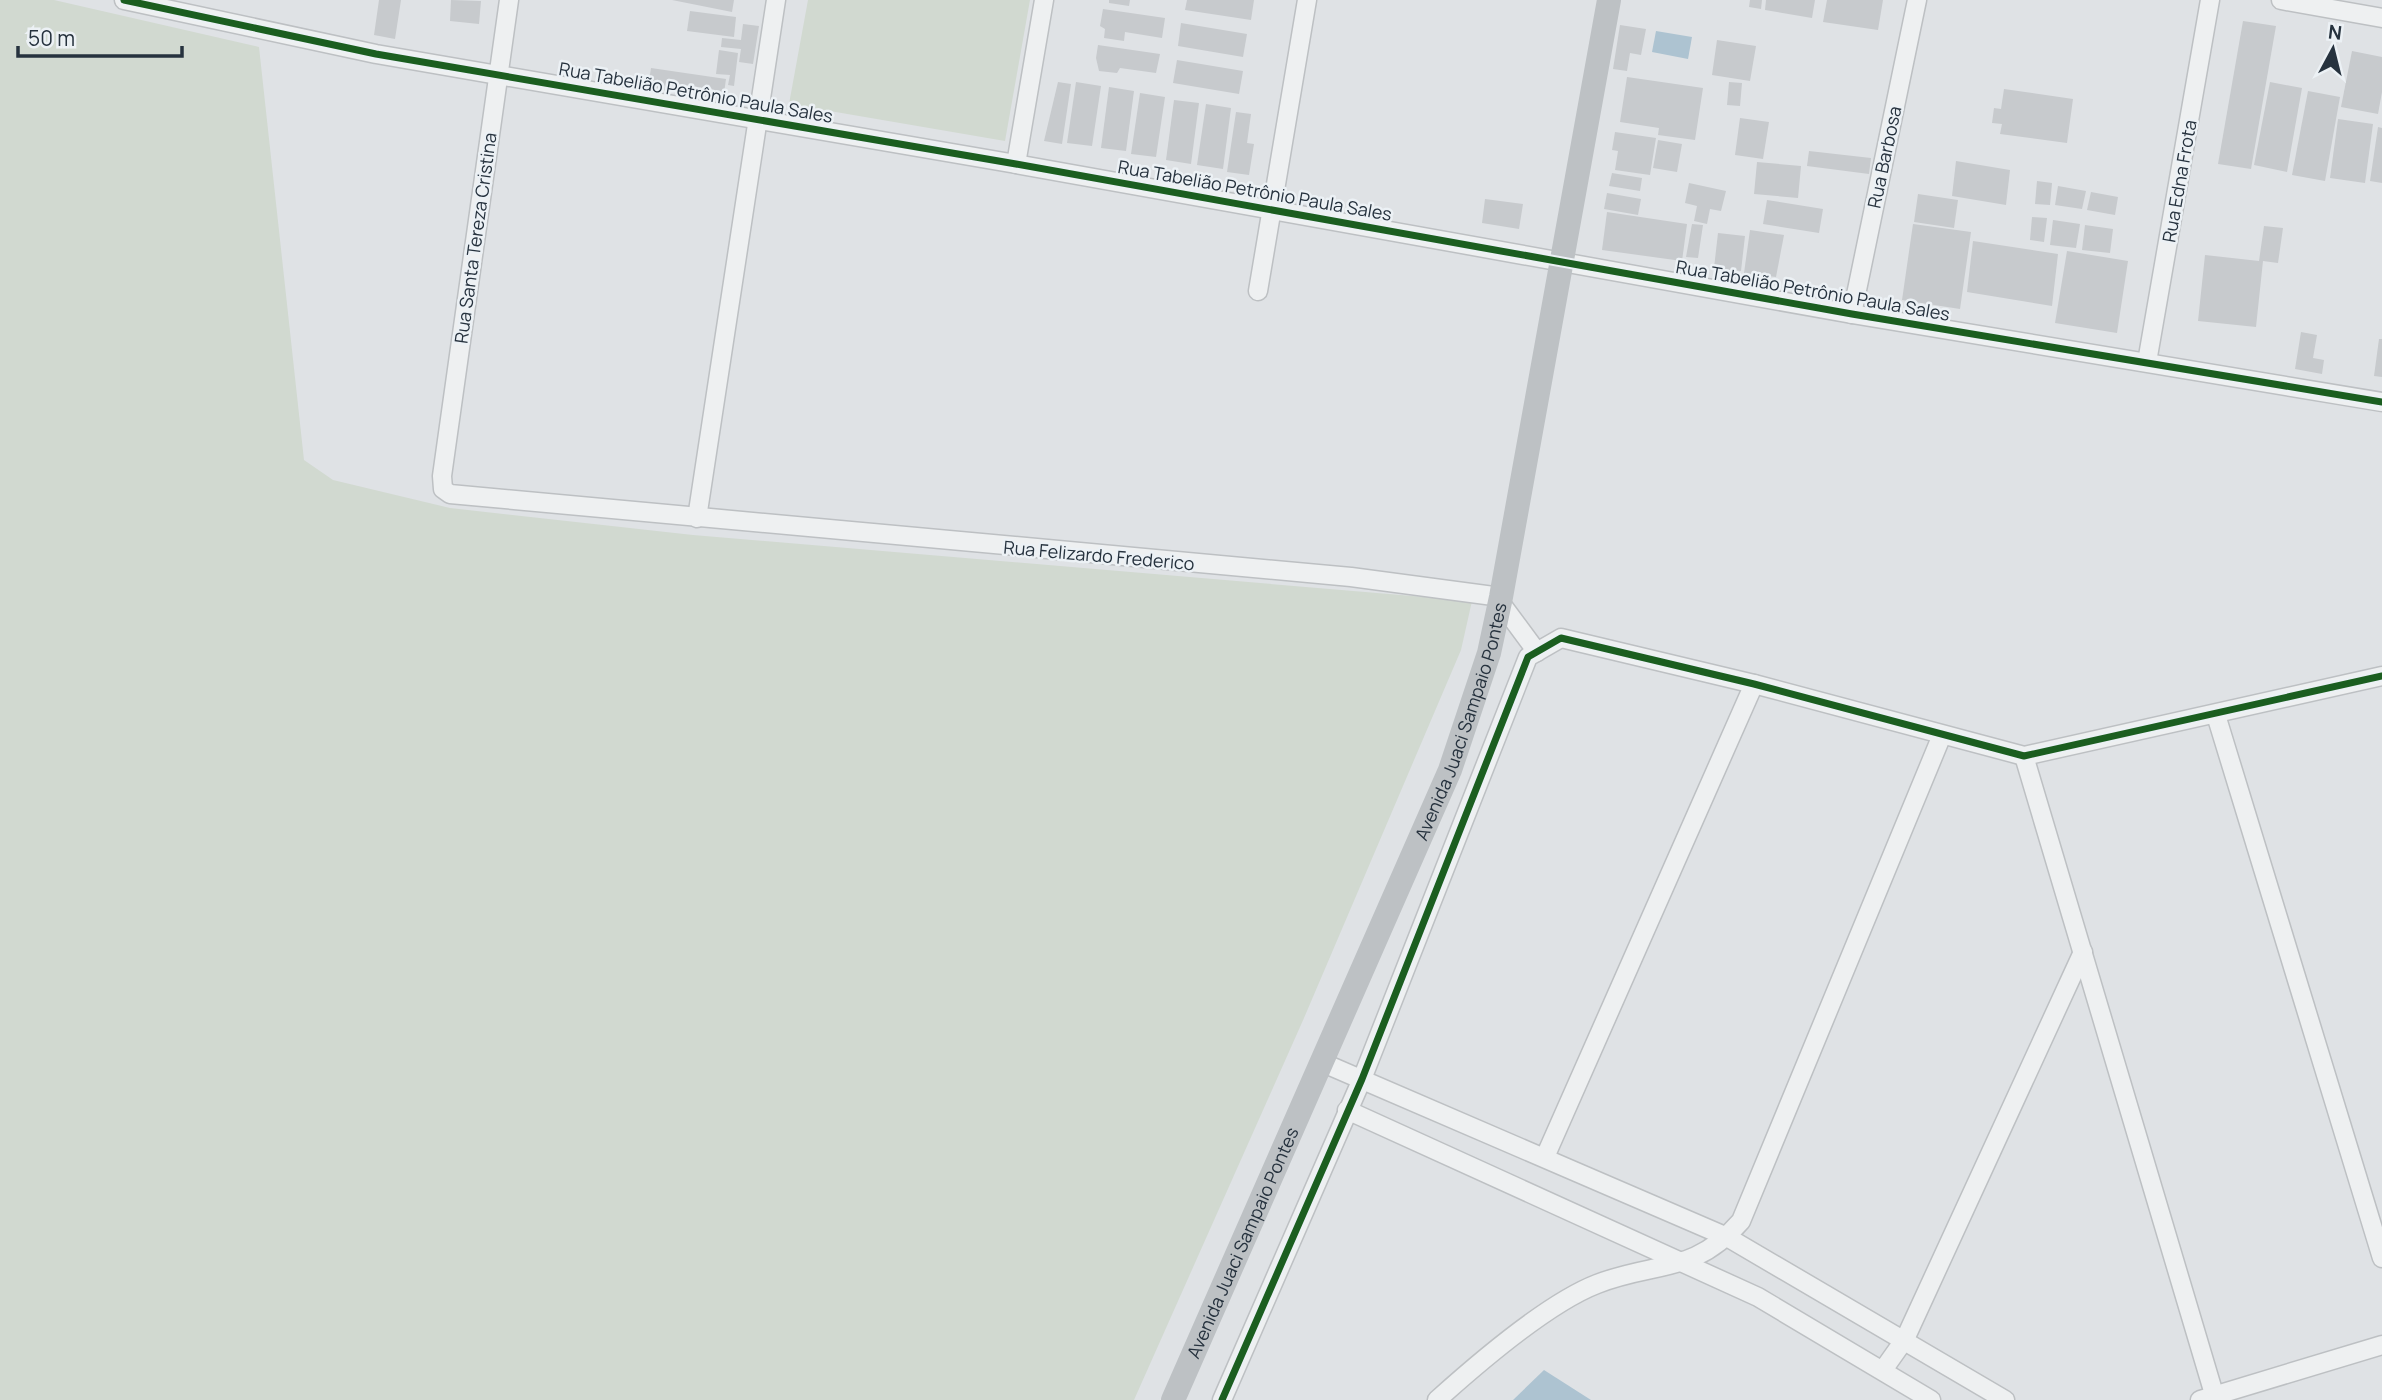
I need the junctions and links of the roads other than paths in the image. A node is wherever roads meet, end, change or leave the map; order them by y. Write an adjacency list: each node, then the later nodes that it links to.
1 (124, 0): 11 (street, Rua Tabelião Petrônio Paula Sales)
2 (509, 0): 11 (street, Rua Santa Tereza Cristina)
3 (776, 0): 12 (street)
4 (1044, 0): 13 (street)
5 (1307, 0): 14 (street)
6 (1609, 0): 15 (main road, Avenida Juaci Sampaio Pontes)
7 (1917, 0): 17 (street, Rua Barbosa)
8 (2210, 0): 18 (street, Rua Edna Frota)
9 (2281, 0): 10 (street)
10 (2382, 18)
11 (497, 74): 12 (street, Rua Tabelião Petrônio Paula Sales); 20 (street, Rua Santa Tereza Cristina)
12 (759, 120): 13 (street, Rua Tabelião Petrônio Paula Sales); 21 (street)
13 (1016, 164): 14 (street, Rua Tabelião Petrônio Paula Sales)
14 (1272, 209): 15 (street, Rua Tabelião Petrônio Paula Sales); 16 (street)
15 (1563, 262): 17 (street, Rua Tabelião Petrônio Paula Sales); 22 (main road, Avenida Juaci Sampaio Pontes)
16 (1258, 292)
17 (1852, 314): 18 (street, Rua Tabelião Petrônio Paula Sales)
18 (2147, 362): 19 (street, Rua Tabelião Petrônio Paula Sales)
19 (2382, 402)
20 (442, 476): 21 (street, Rua Felizardo Frederico)
21 (697, 518): 22 (street, Rua Felizardo Frederico)
22 (1500, 600): 23 (street); 30 (main road, Avenida Juaci Sampaio Pontes)
23 (1537, 652): 25 (street); 31 (street)
24 (2382, 676): 26 (street)
25 (1754, 684): 27 (street); 33 (street)
26 (2216, 715): 28 (street); 35 (street)
27 (1942, 735): 28 (street); 34 (street)
28 (2024, 756): 29 (street)
29 (2083, 952): 37 (street); 40 (street)
30 (1321, 1062): 31 (street); 41 (main road, Avenida Juaci Sampaio Pontes)
31 (1362, 1079): 32 (street); 33 (street)
32 (1347, 1110): 36 (street); 42 (street)
33 (1545, 1157): 34 (street)
34 (1727, 1237): 36 (street); 37 (street)
35 (2382, 1258)
36 (1686, 1262): 39 (street); 43 (street)
37 (1905, 1339): 39 (street); 45 (street)
38 (2382, 1345): 40 (street)
39 (1883, 1370): 44 (street)
40 (2207, 1397)
41 (1173, 1400)
42 (1222, 1400)
43 (1437, 1400)
44 (1931, 1400)
45 (2005, 1400)

